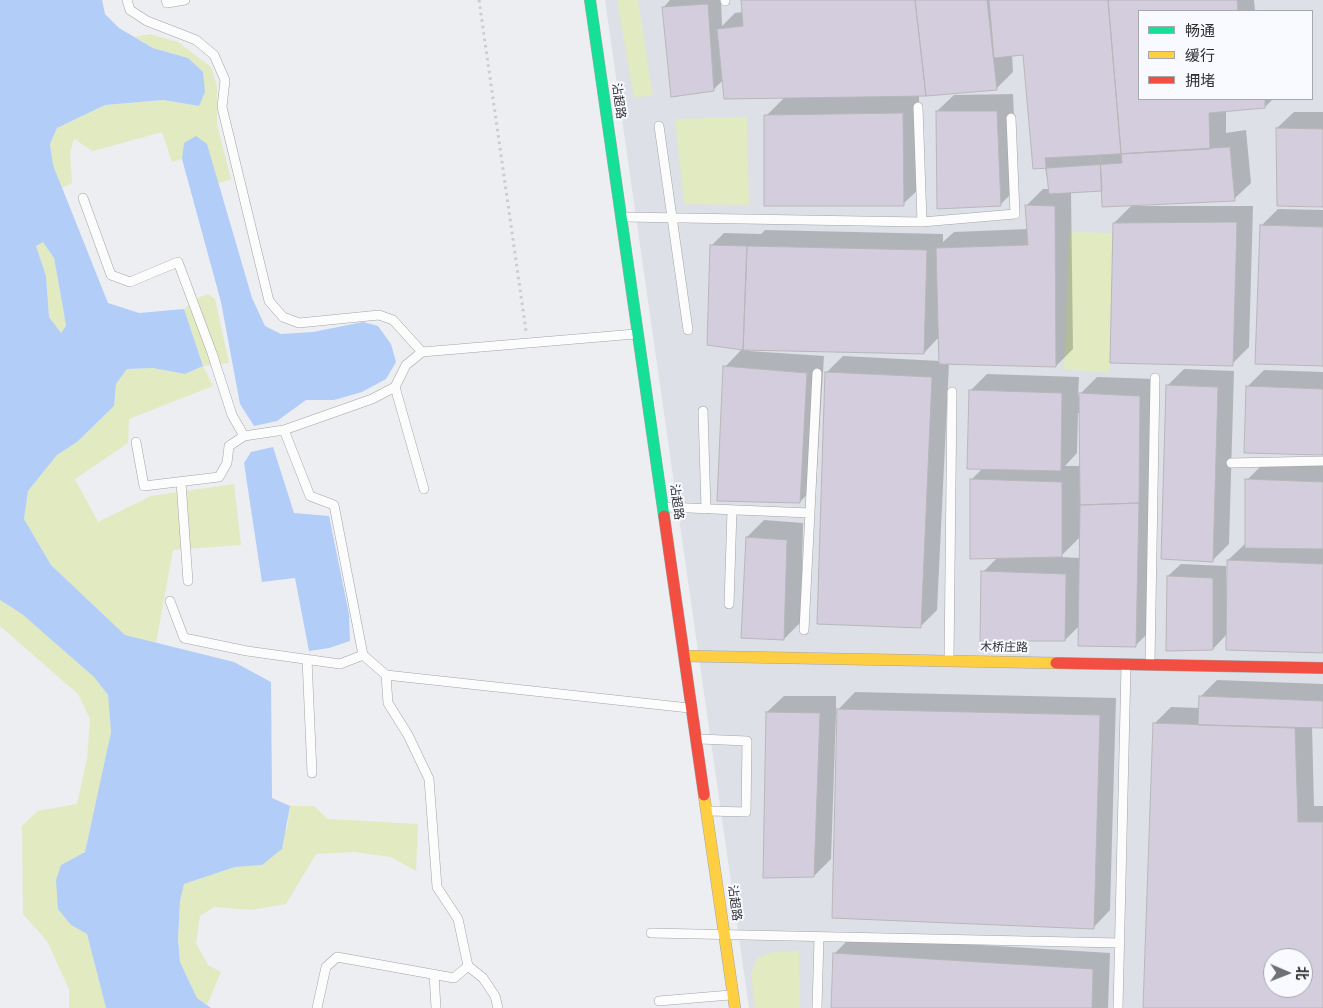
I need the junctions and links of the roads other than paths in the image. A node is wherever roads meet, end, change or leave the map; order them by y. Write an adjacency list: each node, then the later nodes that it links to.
1 (127, 0): 14 (lane)
2 (166, 0): 3 (lane)
3 (185, 0)
4 (590, 0): 9 (street, 沾超路)
5 (918, 107): 11 (lane)
6 (1011, 118): 11 (lane)
7 (660, 126): 10 (lane)
8 (82, 198): 21 (lane)
9 (621, 217): 10 (lane); 13 (street, 沾超路)
10 (672, 218): 11 (lane); 12 (lane)
11 (922, 222)
12 (688, 330)
13 (638, 334): 14 (lane); 27 (street, 沾超路)
14 (422, 352): 17 (lane)
15 (817, 373): 30 (lane)
16 (1155, 378): 40 (lane)
17 (395, 387): 20 (lane); 26 (lane)
18 (952, 392): 38 (lane)
19 (703, 411): 28 (lane)
20 (284, 430): 21 (lane); 35 (lane)
21 (244, 436): 25 (lane)
22 (136, 442): 25 (lane)
23 (1323, 461): 24 (lane)
24 (1231, 463)
25 (181, 482): 31 (lane)
26 (424, 489)
27 (663, 507): 28 (lane); 36 (street, 沾超路)
28 (706, 509): 29 (lane)
29 (732, 510): 30 (lane); 33 (lane)
30 (810, 513): 34 (lane)
31 (188, 581)
32 (170, 601): 37 (lane)
33 (729, 604)
34 (804, 630)
35 (363, 655): 37 (lane); 42 (lane)
36 (684, 656): 38 (street, 木桥庄路); 43 (street, 沾超路)
37 (307, 659): 45 (lane)
38 (949, 661): 39 (street, 木桥庄路)
39 (1126, 664): 40 (street, 木桥庄路); 50 (lane)
40 (1150, 665): 41 (street, 木桥庄路)
41 (1323, 668)
42 (386, 676): 43 (lane); 51 (lane)
43 (692, 709): 44 (street, 沾超路)
44 (696, 739): 46 (street, 沾超路); 46 (lane)
45 (312, 773)
46 (707, 811): 48 (street, 沾超路)
47 (651, 933): 48 (lane)
48 (725, 936): 49 (lane); 53 (street, 沾超路)
49 (819, 938): 50 (lane); 59 (lane)
50 (1120, 943): 60 (lane)
51 (468, 966): 52 (lane); 57 (lane)
52 (434, 974): 55 (lane); 56 (lane)
53 (733, 995): 54 (lane); 58 (street, 沾超路)
54 (659, 1001)
55 (318, 1008)
56 (436, 1008)
57 (498, 1008)
58 (735, 1008)
59 (817, 1008)
60 (1118, 1008)

